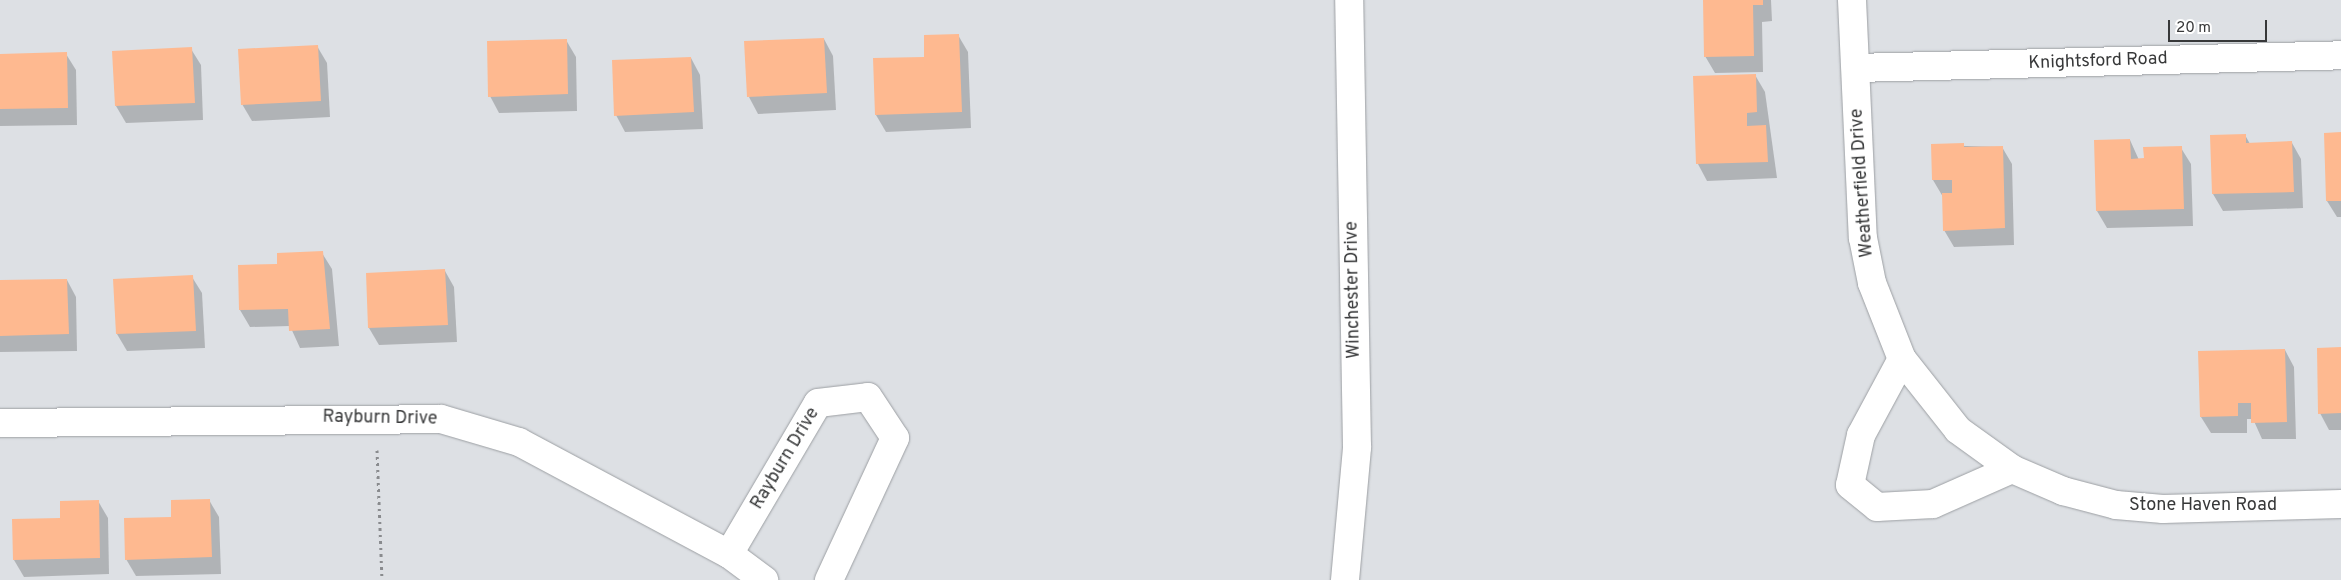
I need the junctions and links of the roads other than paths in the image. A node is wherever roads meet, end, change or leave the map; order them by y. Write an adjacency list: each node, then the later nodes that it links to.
1 (1349, 0): 13 (street, Winchester Drive)
2 (1852, 0): 4 (street, Weatherfield Drive)
3 (2341, 55): 4 (street, Knightsford Road)
4 (1856, 68): 5 (street, Weatherfield Drive)
5 (1902, 359): 6 (street, Weatherfield Drive); 8 (street)
6 (1950, 421): 8 (street, Stone Haven Road)
7 (0, 423): 10 (street, Rayburn Drive)
8 (2012, 469): 9 (street, Stone Haven Road)
9 (2341, 504)
10 (729, 554): 11 (street, Rayburn Drive); 12 (street, Rayburn Drive)
11 (764, 580)
12 (829, 580)
13 (1346, 580)

